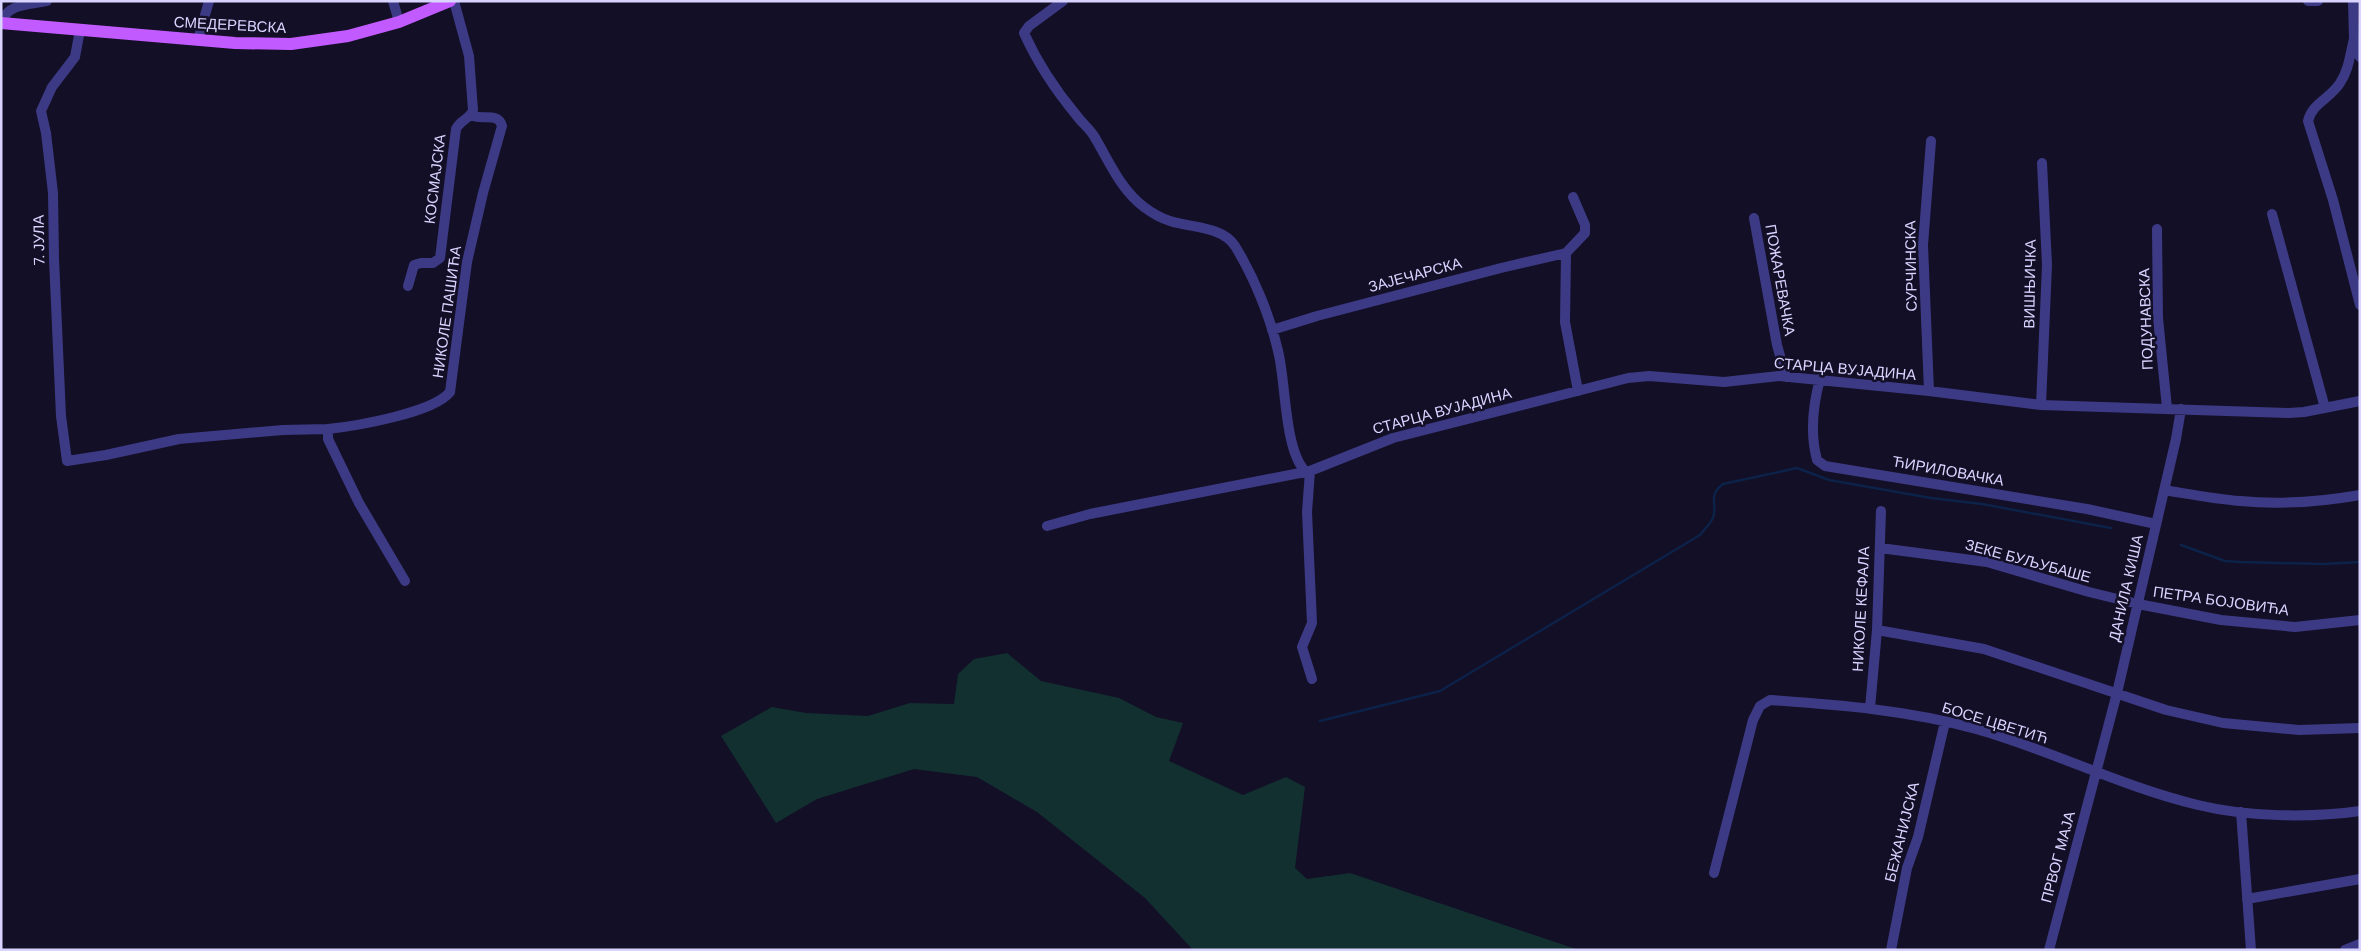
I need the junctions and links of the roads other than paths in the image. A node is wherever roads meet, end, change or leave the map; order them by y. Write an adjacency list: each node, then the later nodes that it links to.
1 (47, 1): 11 (street)
2 (209, 1): 14 (street)
3 (393, 1): 10 (street)
4 (450, 1): 10 (main road, СМЕДЕРЕВСКА)
5 (454, 1): 16 (street)
6 (1063, 1): 26 (street)
7 (2308, 1): 8 (street)
8 (2318, 1)
9 (2353, 1): 13 (street)
10 (399, 22): 14 (main road, СМЕДЕРЕВСКА)
11 (2, 23): 12 (main road, СМЕДЕРЕВСКА)
12 (80, 30): 14 (main road, СМЕДЕРЕВСКА); 36 (street, 7. ЈУЛА)
13 (2354, 39): 15 (street); 25 (street)
14 (198, 40)
15 (2360, 57)
16 (471, 115): 24 (street, КОСМАЈСКА); 36 (street, НИКОЛЕ ПАШИЋА)
17 (1931, 141): 30 (street, СУРЧИНСКА)
18 (2042, 163): 32 (street, ВИШЊИЧКА)
19 (1573, 197): 23 (street)
20 (2272, 214): 34 (street)
21 (1754, 218): 27 (street, ПОЖАРЕВАЧКА)
22 (2157, 229): 33 (street, ПОДУНАВСКА)
23 (1566, 253): 26 (street, ЗАЈЕЧАРСКА); 29 (street)
24 (408, 286)
25 (2360, 305)
26 (1272, 330): 37 (street)
27 (1786, 376): 28 (street, СТАРЦА ВУЈАДИНА); 29 (street, СТАРЦА ВУЈАДИНА)
28 (1820, 379): 30 (street, СТАРЦА ВУЈАДИНА); 41 (street, ЋИРИЛОВАЧКА)
29 (1578, 391): 37 (street, СТАРЦА ВУЈАДИНА)
30 (1929, 391): 32 (street, СТАРЦА ВУЈАДИНА)
31 (2360, 402): 34 (street, СТАРЦА ВУЈАДИНА)
32 (2041, 405): 33 (street, СТАРЦА ВУЈАДИНА)
33 (2167, 408): 35 (street, СТАРЦА ВУЈАДИНА)
34 (2325, 408): 35 (street, СТАРЦА ВУЈАДИНА)
35 (2181, 410): 38 (street, ДАНИЛА КИША)
36 (328, 429): 44 (street)
37 (1307, 471): 42 (street, СТАРЦА ВУЈАДИНА); 48 (street)
38 (2164, 490): 39 (street); 41 (street, ДАНИЛА КИША)
39 (2360, 495)
40 (1881, 511): 43 (street, НИКОЛЕ КЕФАЛА)
41 (2156, 524): 45 (street, ДАНИЛА КИША)
42 (1047, 526)
43 (1880, 548): 45 (street, ЗЕКЕ БУЉУБАШЕ); 47 (street, НИКОЛЕ КЕФАЛА)
44 (405, 581)
45 (2138, 604): 46 (street, ПЕТРА БОЈОВИЋА); 49 (street, ДАНИЛА КИША)
46 (2360, 620)
47 (1877, 630): 49 (street); 50 (street, НИКОЛЕ КЕФАЛА)
48 (1312, 678)
49 (2117, 693): 52 (street); 53 (street, ДАНИЛА КИША)
50 (1870, 708): 51 (street, БОСЕ ЦВЕТИЋ); 56 (street, БОСЕ ЦВЕТИЋ)
51 (1944, 722): 53 (street, БОСЕ ЦВЕТИЋ); 60 (street, БЕЖАНИЈСКА)
52 (2360, 728)
53 (2096, 772): 55 (street, БОСЕ ЦВЕТИЋ); 61 (street, ПРВОГ МАЈА)
54 (2360, 811): 55 (street, БОСЕ ЦВЕТИЋ)
55 (2241, 812): 58 (street)
56 (1714, 873)
57 (2360, 880): 58 (street)
58 (2247, 899): 62 (street)
59 (2360, 944): 63 (street)
60 (1891, 950)
61 (2049, 950)
62 (2251, 950)
63 (2345, 950)

